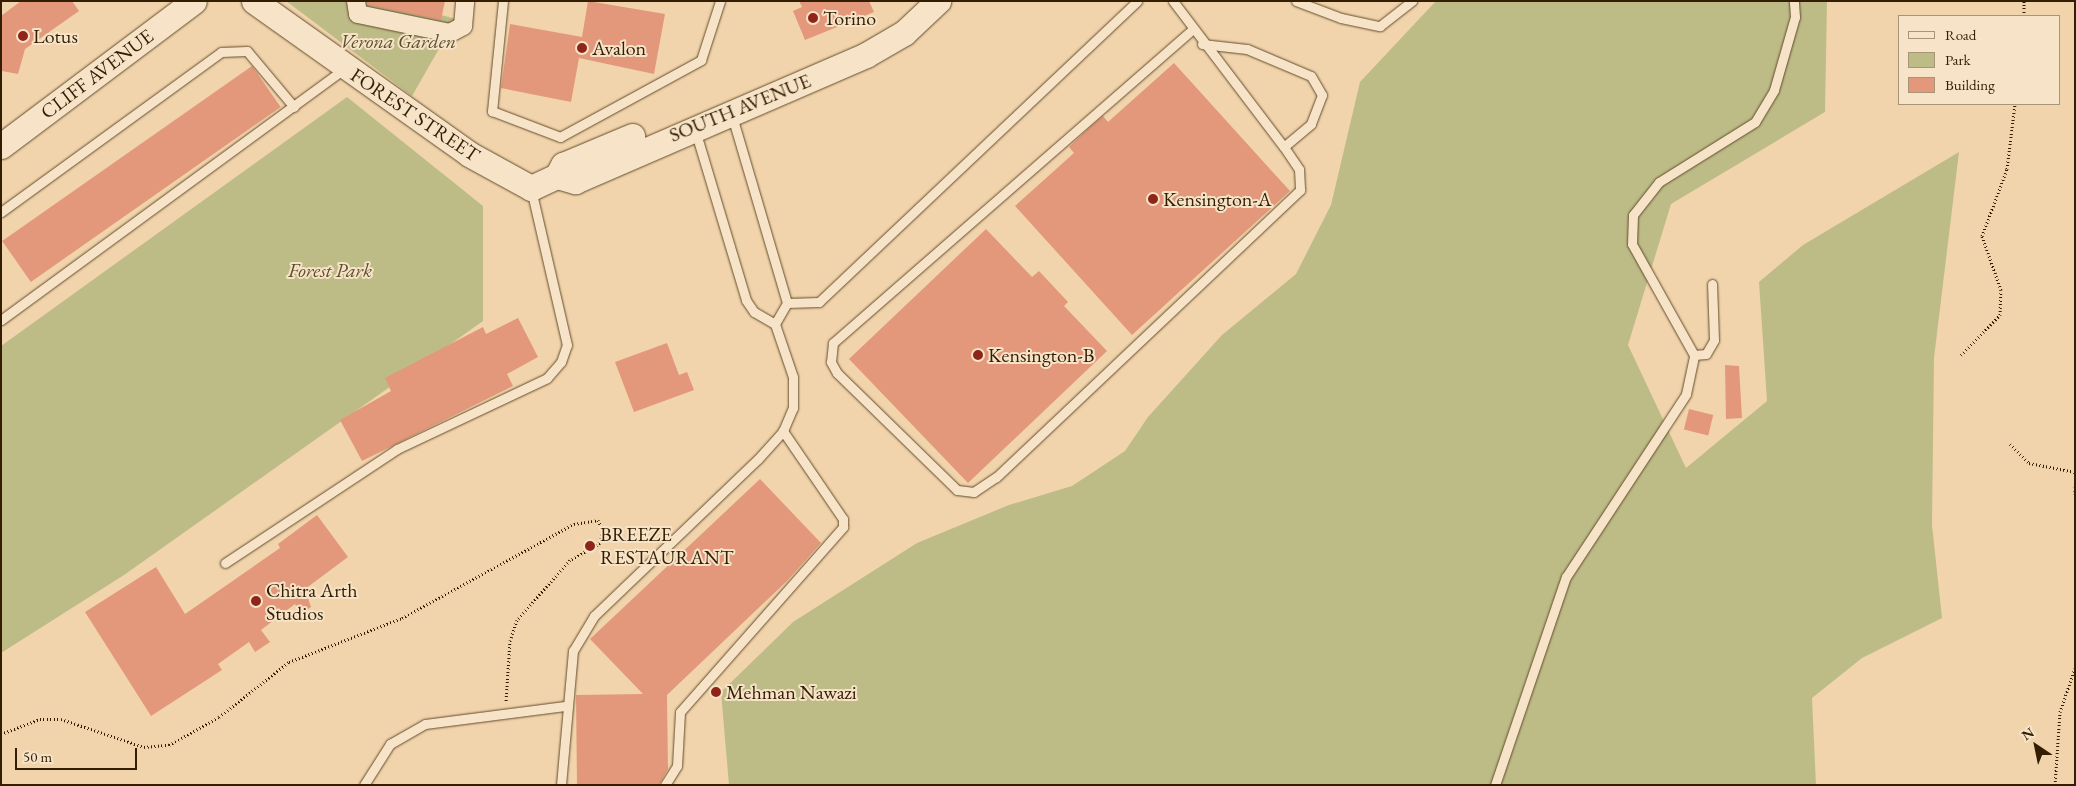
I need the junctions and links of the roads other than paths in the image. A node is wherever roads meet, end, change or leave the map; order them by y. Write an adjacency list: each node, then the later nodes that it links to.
1 (194, 1): 20 (street, CLIFF AVENUE)
2 (254, 1): 16 (street, FOREST STREET)
3 (356, 1): 4 (street)
4 (465, 1)
5 (503, 1): 6 (lane)
6 (720, 1)
7 (921, 1): 22 (street)
8 (938, 1): 18 (street, SOUTH AVENUE)
9 (1137, 1): 26 (lane)
10 (1173, 1): 14 (lane)
11 (1296, 1): 12 (lane)
12 (1412, 1)
13 (1794, 1): 29 (lane)
14 (1192, 30): 15 (lane); 21 (lane)
15 (1202, 44): 21 (lane); 21 (lane)
16 (345, 68): 17 (lane); 23 (street, FOREST STREET)
17 (294, 107): 24 (lane); 27 (lane)
18 (730, 112): 19 (street, SOUTH AVENUE); 26 (lane)
19 (694, 126): 22 (street, SOUTH AVENUE); 28 (lane)
20 (1, 146)
21 (1284, 146)
22 (557, 176): 23 (street, SOUTH AVENUE)
23 (531, 188): 31 (lane)
24 (1, 212)
25 (1712, 284): 29 (lane)
26 (787, 303): 28 (lane)
27 (1, 320)
28 (775, 324): 30 (lane)
29 (1694, 355): 36 (lane)
30 (782, 431): 32 (lane); 35 (lane)
31 (225, 563)
32 (566, 706): 33 (lane); 34 (lane)
33 (364, 785)
34 (561, 785)
35 (666, 785)
36 (1495, 785)

